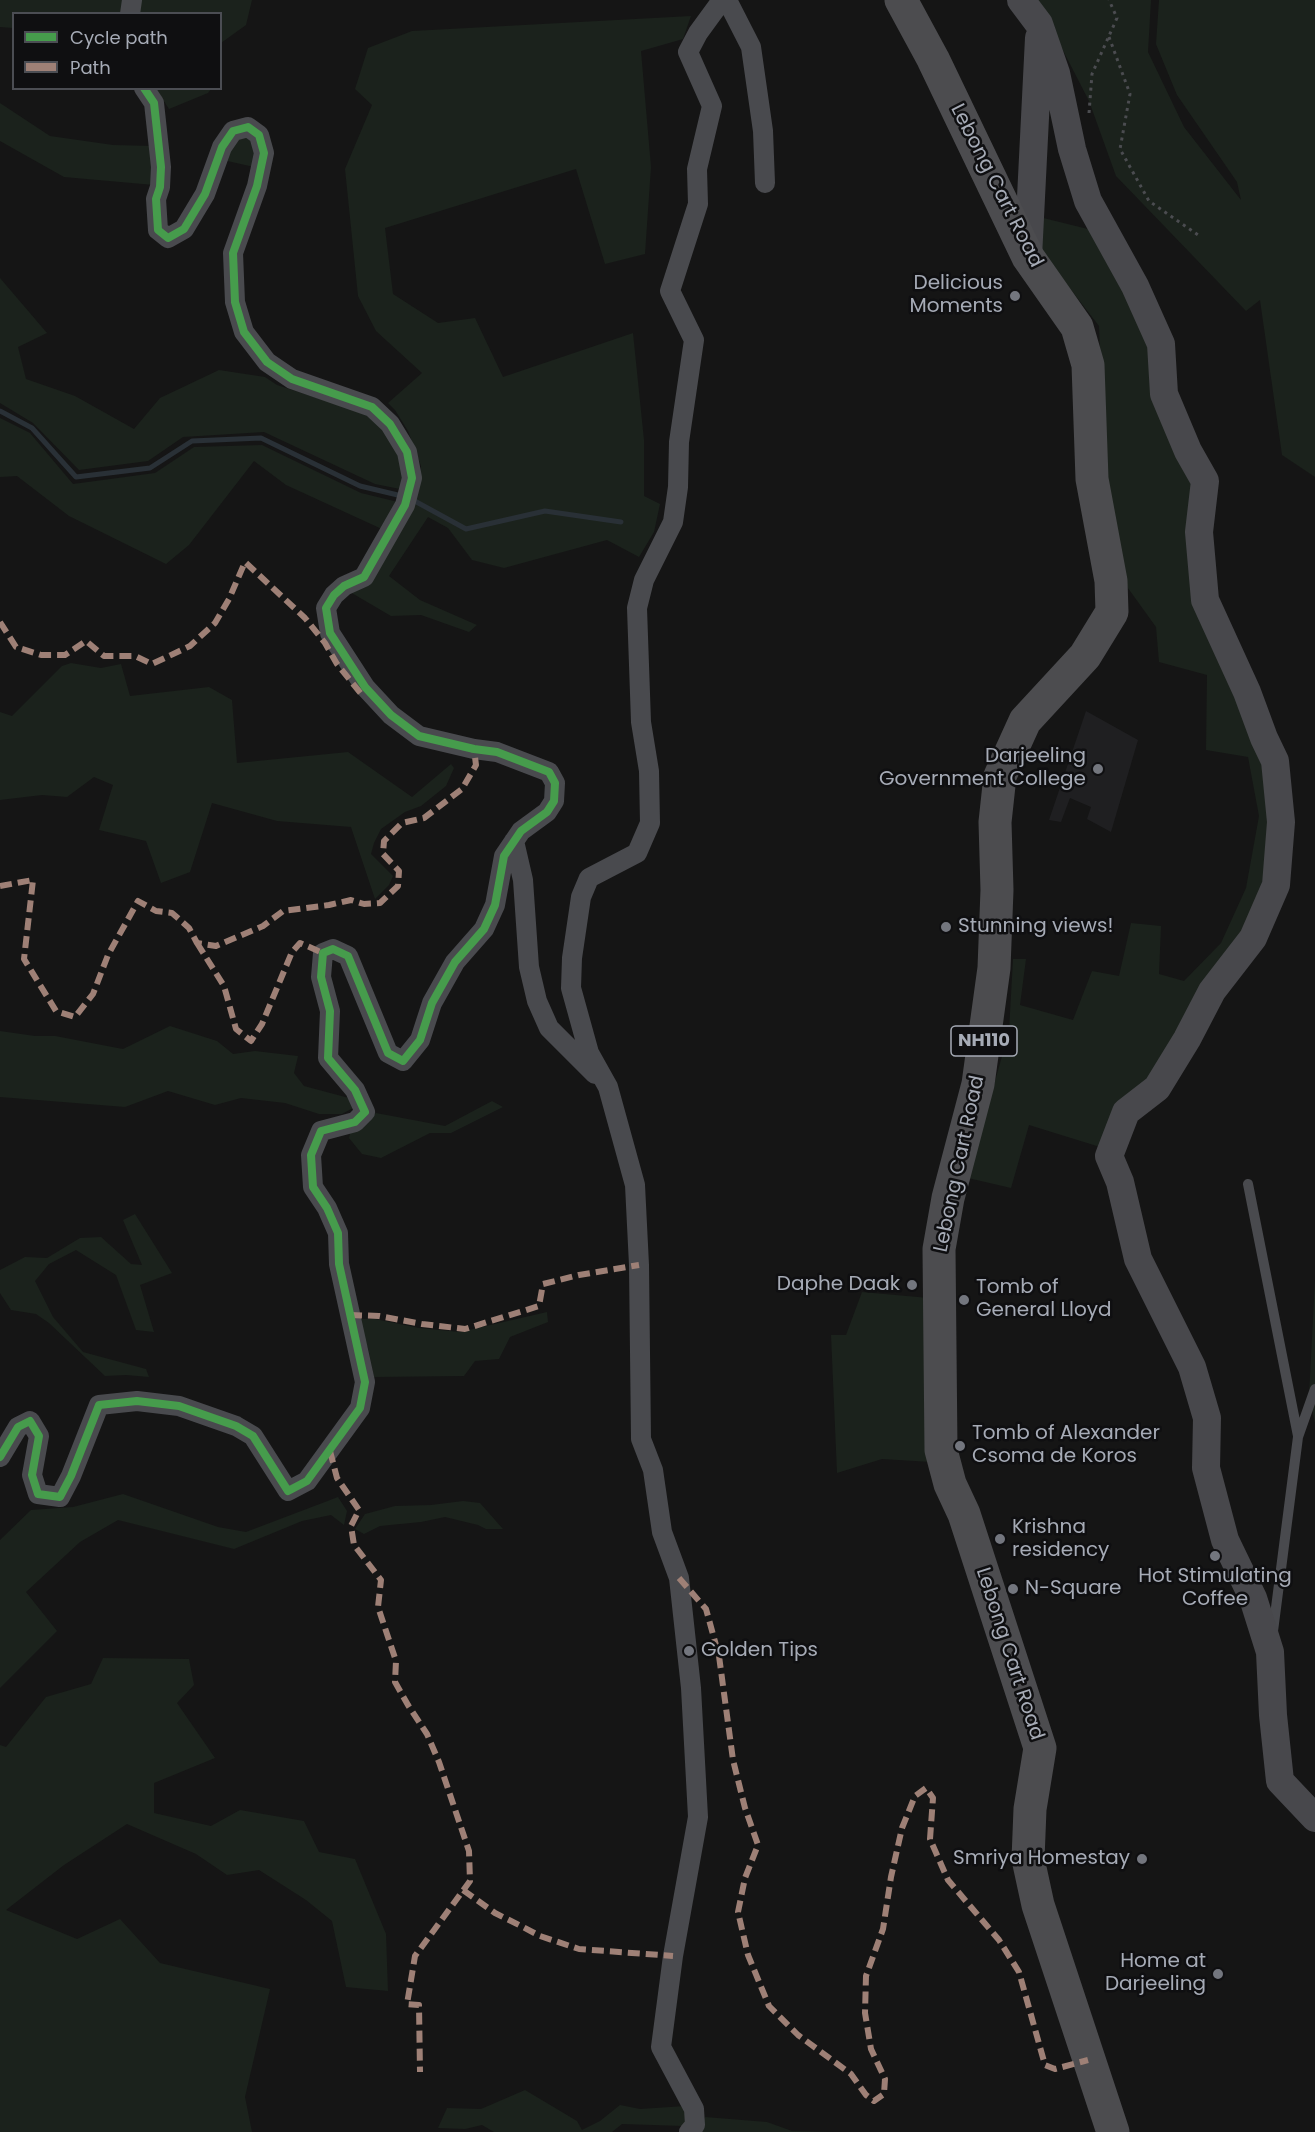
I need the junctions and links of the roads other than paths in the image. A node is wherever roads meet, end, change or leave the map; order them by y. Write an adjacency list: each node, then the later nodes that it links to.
1 (722, 0): 10 (street)
2 (727, 0): 7 (street)
3 (901, 0): 8 (highway, Lebong Cart Road / NH110)
4 (1021, 0): 5 (main road)
5 (1040, 24): 8 (main road); 15 (main road)
6 (145, 90): 9 (street)
7 (765, 183)
8 (1028, 258): 18 (highway, Lebong Cart Road / NH110)
9 (514, 841): 10 (street); 14 (street)
10 (608, 1087): 17 (street)
11 (1248, 1184): 13 (lane)
12 (1315, 1389): 13 (lane)
13 (1298, 1437): 15 (lane)
14 (0, 1457)
15 (1270, 1652): 16 (main road)
16 (1315, 1818)
17 (689, 2132)
18 (1113, 2132)

